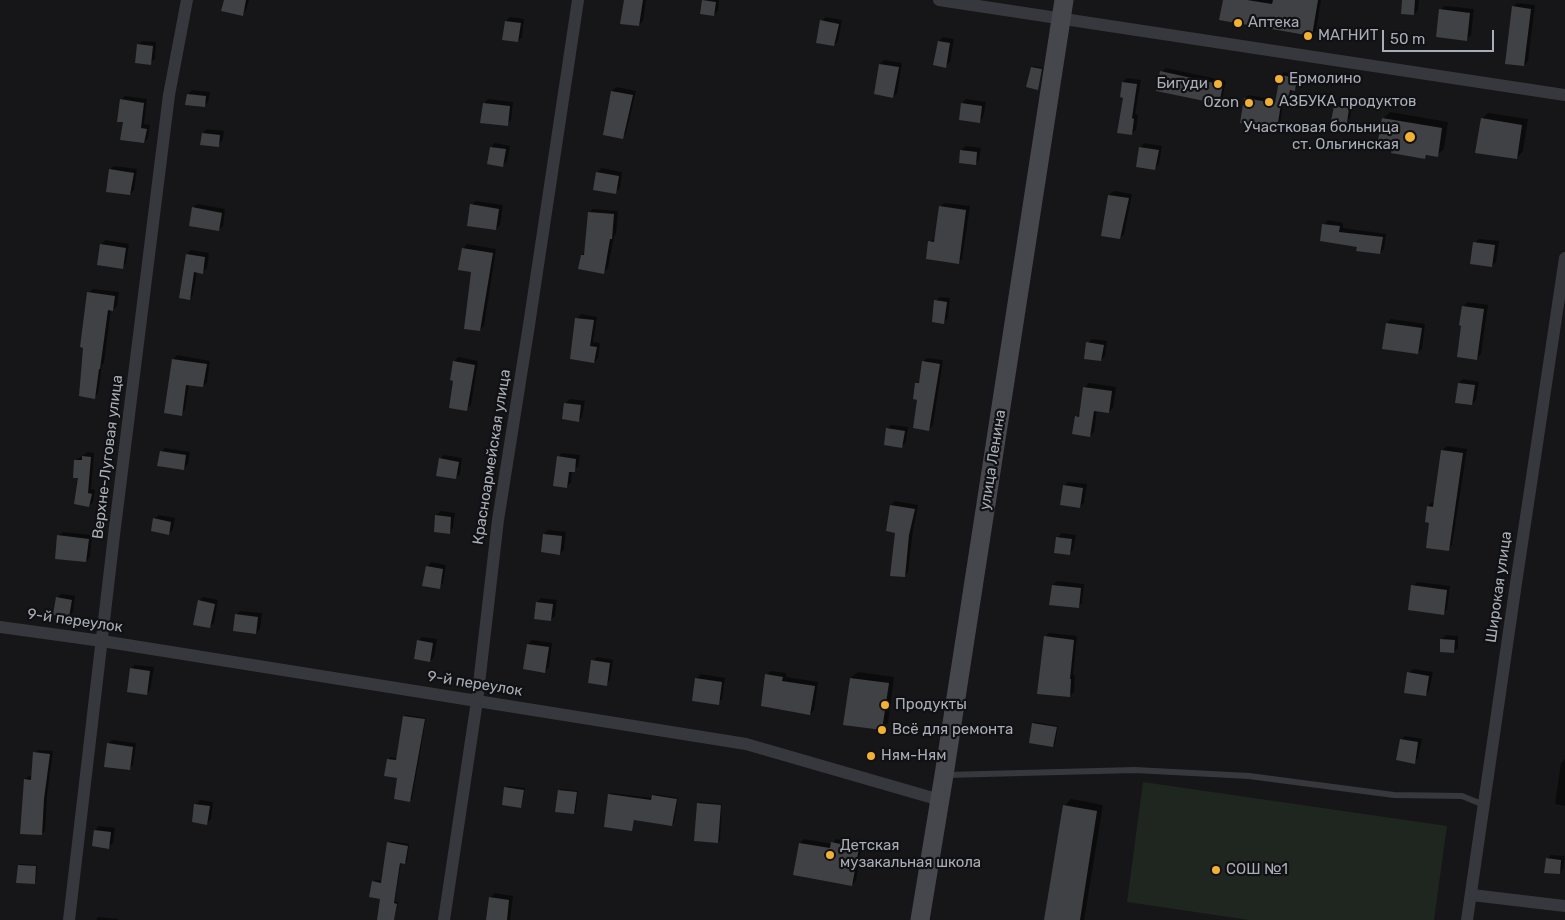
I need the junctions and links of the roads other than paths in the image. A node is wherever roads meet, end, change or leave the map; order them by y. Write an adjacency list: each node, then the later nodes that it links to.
1 (187, 0): 8 (street, Верхне-Луговая улица)
2 (578, 0): 9 (street, Красноармейская улица)
3 (939, 0): 4 (street)
4 (1063, 9): 5 (street); 10 (street, улица Ленина)
5 (1565, 94)
6 (1565, 258): 12 (street, Широкая улица)
7 (0, 627): 8 (street, 9-й переулок)
8 (102, 641): 9 (street, 9-й переулок); 15 (street, Верхне-Луговая улица)
9 (477, 700): 11 (street, 9-й переулок); 16 (street, Красноармейская улица)
10 (944, 775): 11 (street, улица Ленина); 12 (lane)
11 (940, 800): 17 (street, улица Ленина)
12 (1484, 805): 13 (street, Широкая улица)
13 (1472, 895): 14 (street); 18 (street, Широкая улица)
14 (1565, 906)
15 (68, 920)
16 (444, 920)
17 (920, 920)
18 (1467, 920)

